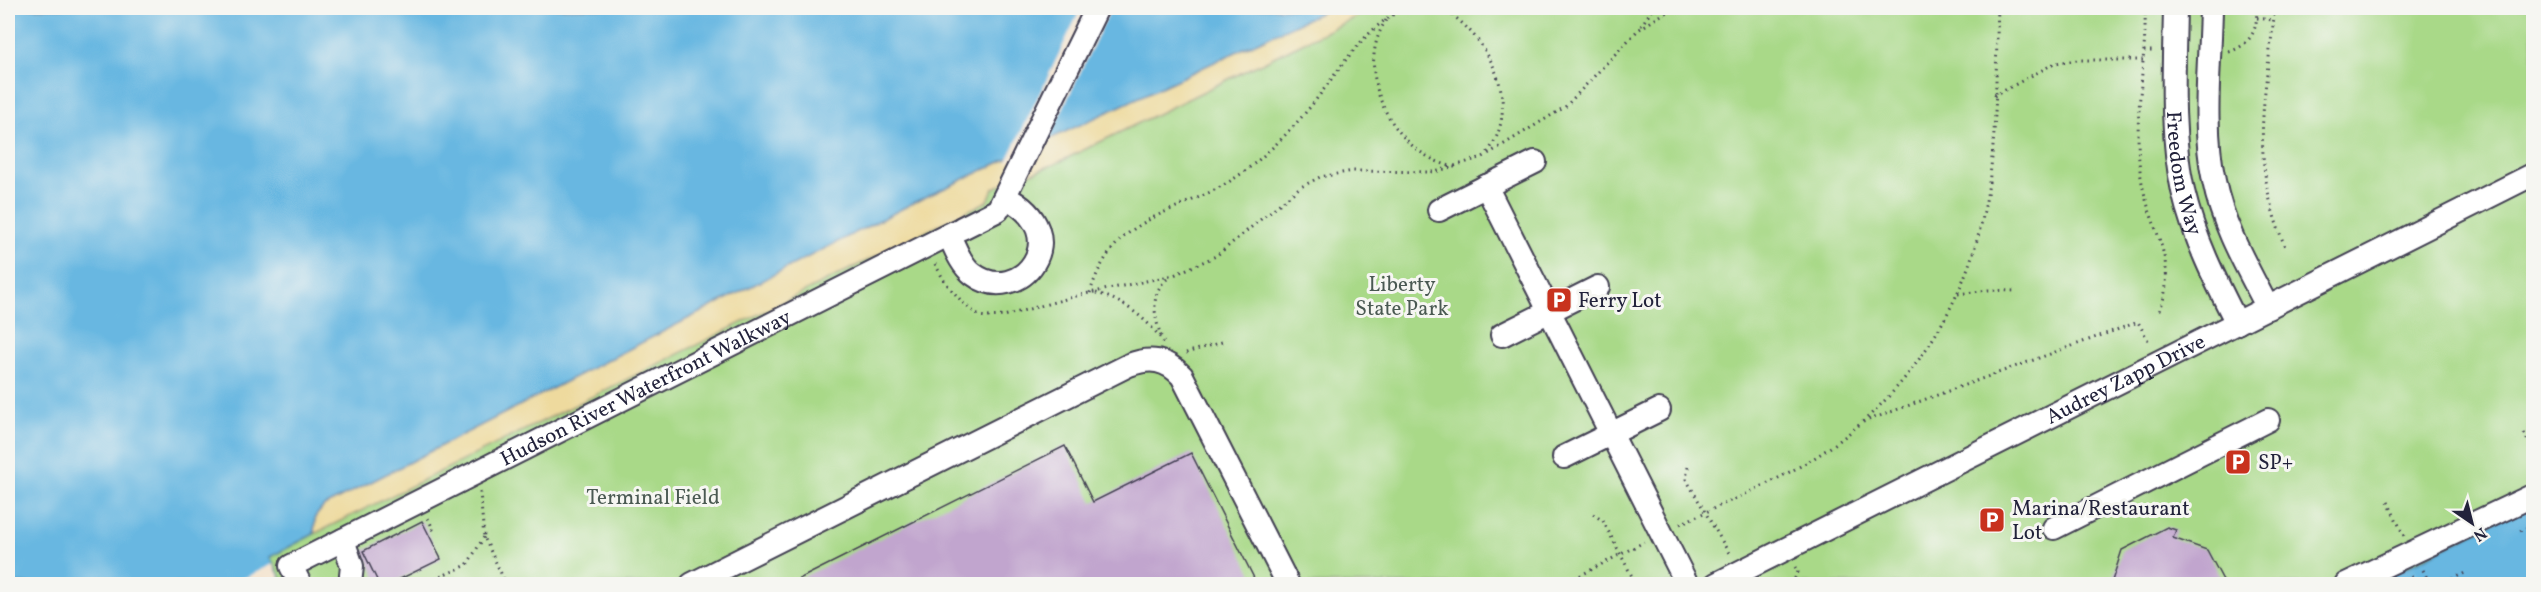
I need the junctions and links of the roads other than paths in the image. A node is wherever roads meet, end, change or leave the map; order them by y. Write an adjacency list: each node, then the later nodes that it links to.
1 (1097, 8): 7 (street, Hudson River Waterfront Walkway)
2 (2175, 11): 3 (street, Freedom Way); 13 (street, Freedom Way)
3 (2211, 12): 11 (street, Freedom Way)
4 (1535, 162): 6 (street)
5 (2534, 174): 11 (street, Audrey Zapp Drive)
6 (1486, 186): 8 (street); 12 (street)
7 (1009, 190): 9 (street, Hudson River Waterfront Walkway); 9 (street)
8 (1439, 210)
9 (955, 231): 21 (street, Hudson River Waterfront Walkway)
10 (1598, 287): 12 (street)
11 (2268, 308): 13 (street, Audrey Zapp Drive)
12 (1550, 311): 14 (street); 17 (street)
13 (2237, 323): 27 (street, Audrey Zapp Drive)
14 (1502, 335)
15 (1659, 410): 17 (street)
16 (2268, 420): 20 (street)
17 (1611, 434): 18 (street); 26 (street)
18 (1564, 457)
19 (2534, 495): 28 (street)
20 (2054, 528)
21 (343, 540): 22 (street, Hudson River Waterfront Walkway); 23 (street)
22 (300, 585)
23 (350, 585)
24 (692, 585): 25 (street)
25 (1288, 585)
26 (1687, 585)
27 (1716, 585)
28 (2346, 585)

